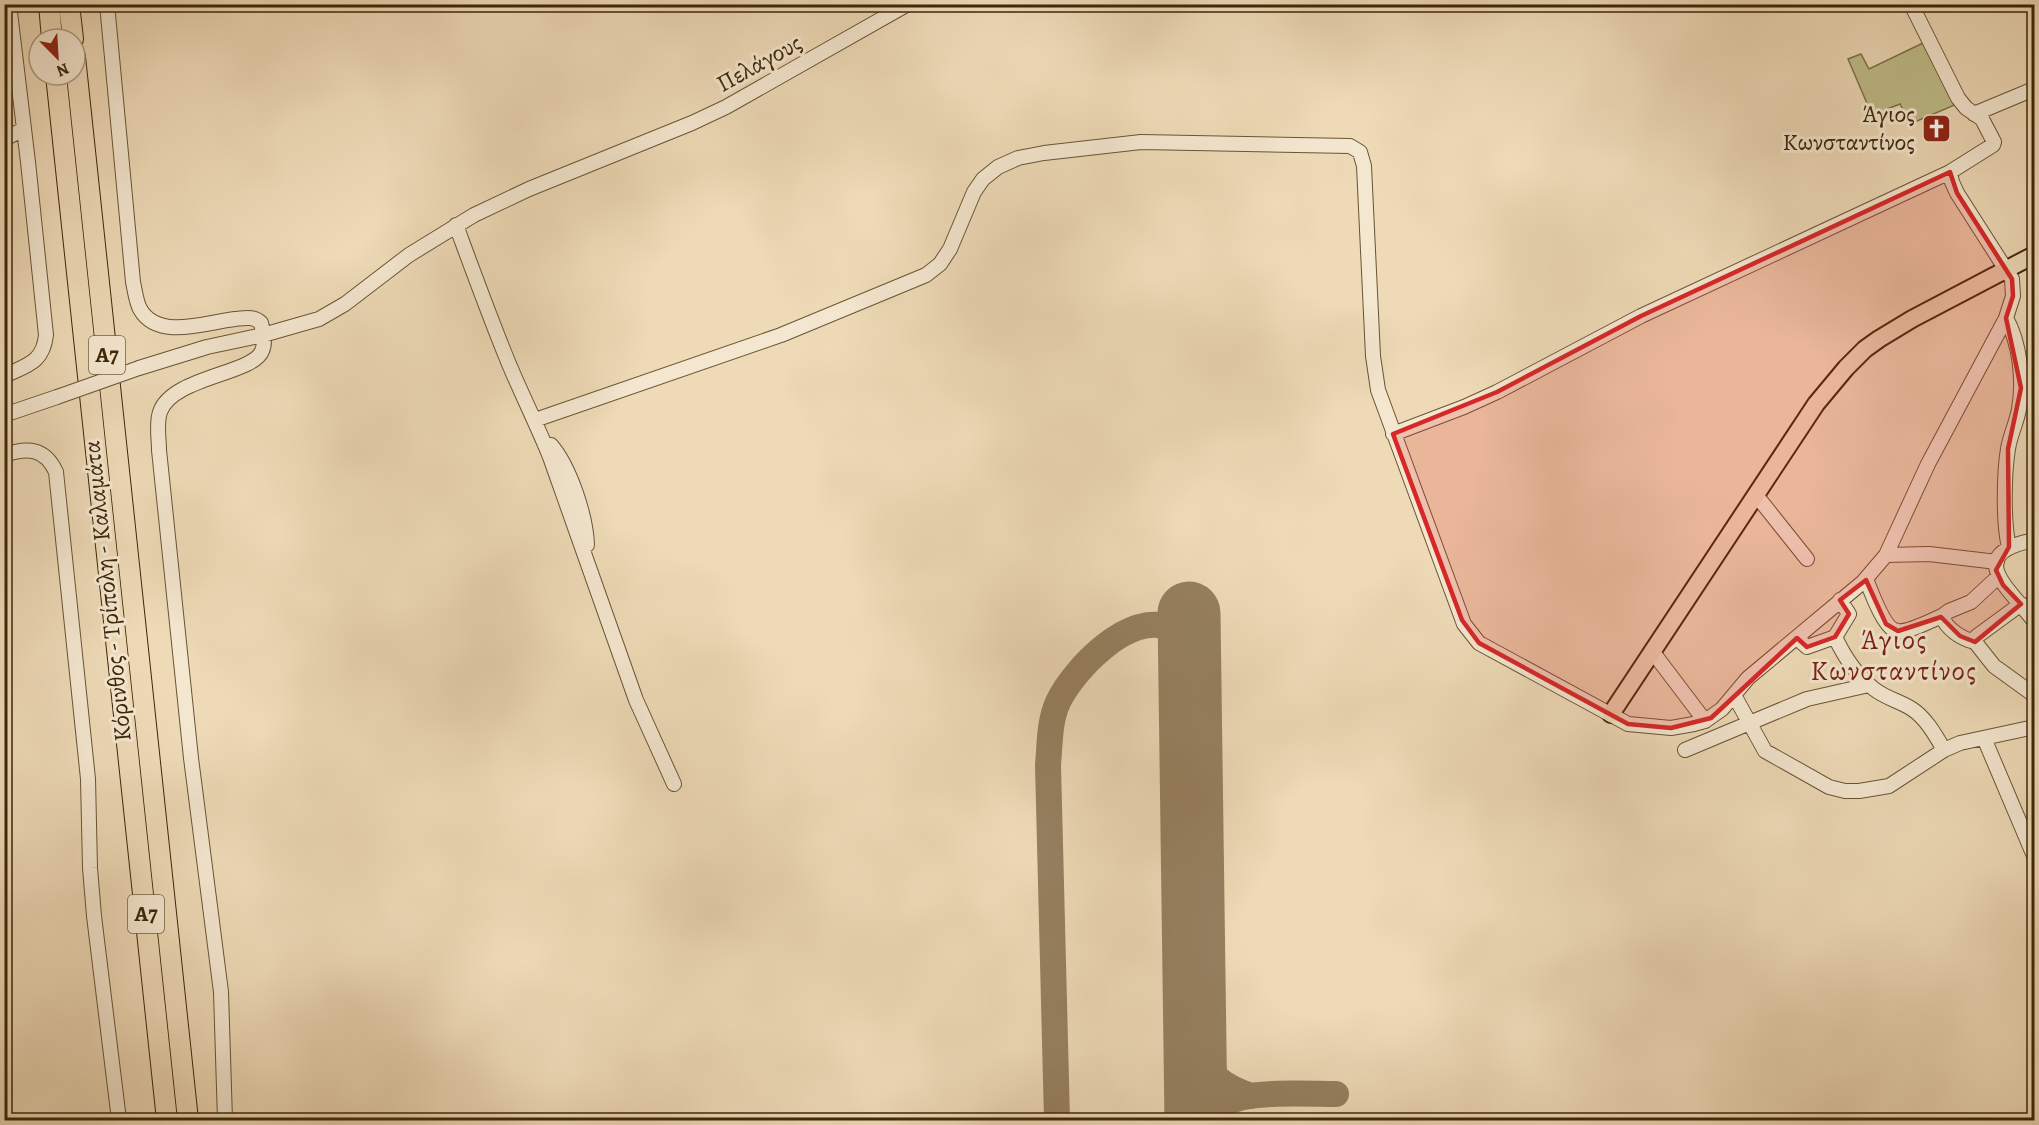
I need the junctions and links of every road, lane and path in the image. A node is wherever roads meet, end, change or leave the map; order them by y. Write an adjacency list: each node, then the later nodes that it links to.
1 (9, 4): 13 (street)
2 (49, 4): 7 (highway)
3 (69, 4): 8 (highway)
4 (107, 4): 20 (street)
5 (908, 4): 16 (street, Πελάγους)
6 (1911, 4): 12 (street)
7 (51, 27)
8 (72, 27)
9 (57, 87): 52 (highway, Κόρινθος - Τρίπολη - Καλαμάτα / Α7)
10 (78, 87): 58 (highway, Κόρινθος - Τρίπολη - Καλαμάτα / Α7)
11 (2034, 89): 12 (street)
12 (1974, 114): 15 (street)
13 (24, 129): 14 (street); 21 (street)
14 (4, 139)
15 (1950, 172): 18 (street); 24 (street)
16 (456, 225): 20 (street, Πελάγους); 23 (street)
17 (2034, 255): 18 (main road)
18 (2008, 271): 19 (street); 26 (main road)
19 (2006, 318): 28 (street); 29 (street)
20 (263, 335): 22 (street, Πελάγους, bridge); 63 (street)
21 (4, 376)
22 (4, 415)
23 (538, 426): 24 (street); 53 (street)
24 (1393, 434): 45 (street)
25 (4, 455): 60 (street)
26 (1756, 495): 30 (street); 41 (main road)
27 (2034, 540): 28 (street)
28 (2009, 547): 31 (street)
29 (1886, 555): 31 (street); 33 (street)
30 (1807, 559)
31 (1997, 561): 32 (street)
32 (1998, 576): 35 (street); 36 (street)
33 (1866, 579): 34 (street); 36 (street)
34 (1840, 600): 38 (street); 39 (street)
35 (2021, 604): 37 (street); 40 (street)
36 (1942, 616): 40 (street)
37 (2034, 621)
38 (1834, 637): 39 (street); 42 (street)
39 (1797, 638): 43 (street)
40 (1975, 642): 44 (street)
41 (1652, 651): 45 (main road); 46 (street)
42 (1869, 685): 47 (street); 51 (street)
43 (1734, 695): 46 (street); 47 (street)
44 (2034, 695)
45 (1611, 714): 46 (street)
46 (1705, 722)
47 (1749, 723): 50 (street); 51 (street)
48 (2034, 727): 49 (street)
49 (1984, 738): 51 (street); 55 (street)
50 (1685, 750)
51 (1944, 750)
52 (132, 776): 54 (highway); 59 (highway, Κόρινθος - Τρίπολη - Καλαμάτα / Α7)
53 (674, 784)
54 (130, 849)
55 (2034, 856)
56 (142, 986): 59 (highway)
57 (189, 1015): 58 (highway)
58 (180, 1041): 62 (highway, Κόρινθος - Τρίπολη - Καλαμάτα / Α7)
59 (160, 1051): 61 (highway, Κόρινθος - Τρίπολη - Καλαμάτα / Α7)
60 (119, 1120)
61 (167, 1120)
62 (188, 1120)
63 (225, 1120)

